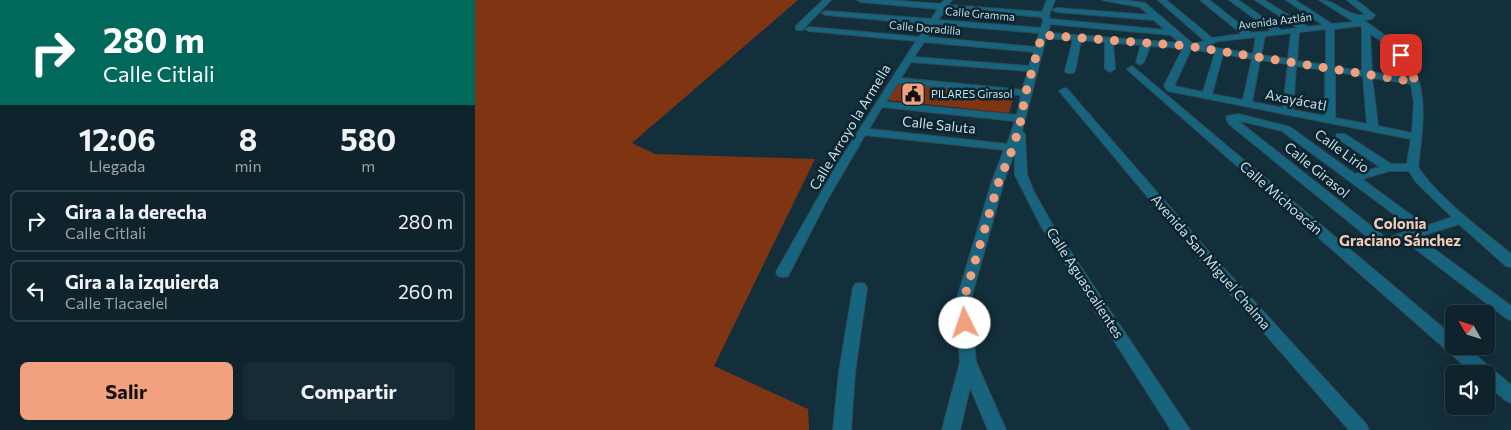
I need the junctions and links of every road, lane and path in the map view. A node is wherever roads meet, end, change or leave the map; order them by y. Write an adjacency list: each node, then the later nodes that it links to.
1 (827, 0): 21 (street)
2 (861, 0): 13 (street)
3 (1051, 0): 16 (street)
4 (1061, 0): 14 (street)
5 (1162, 0): 33 (street)
6 (1204, 0): 29 (street)
7 (1233, 0): 25 (street)
8 (1259, 0): 23 (street)
9 (1290, 0): 20 (street)
10 (1323, 0): 19 (street)
11 (1351, 0): 19 (street)
12 (1108, 1): 17 (street)
13 (945, 3): 16 (street); 18 (street, Calle Arroyo la Armella)
14 (1057, 10): 16 (street); 17 (street)
15 (825, 13): 18 (street, Calle Gramma)
16 (1046, 18): 26 (street); 27 (street)
17 (1156, 18): 27 (street)
18 (933, 22): 26 (street, Calle Gramma); 30 (street, Calle Arroyo la Armella)
19 (1361, 22): 20 (street, Avenida Aztlán); 45 (street); 47 (street)
20 (1330, 26): 23 (street, Avenida Aztlán); 43 (street)
21 (799, 28)
22 (809, 29): 30 (street, Calle Doradilla)
23 (1306, 29): 24 (street, Avenida Aztlán)
24 (1295, 30): 25 (street, Avenida Aztlán); 40 (street)
25 (1279, 32): 28 (street, Avenida Aztlán)
26 (1043, 33): 31 (street, Calle Gramma); 36 (street)
27 (1173, 33): 35 (street)
28 (1261, 34): 29 (street, Avenida Aztlán); 38 (street)
29 (1249, 35): 33 (street, Avenida Aztlán)
30 (921, 39): 36 (street, Calle Doradilla); 39 (street, Calle Arroyo la Armella)
31 (1077, 39): 32 (street, Calle Gramma); 44 (street)
32 (1109, 41): 34 (street, Calle Gramma); 42 (street)
33 (1210, 41): 35 (street, Avenida Aztlán)
34 (1146, 44): 35 (street, Calle Gramma); 73 (street, Calle Michoacán)
35 (1191, 46): 37 (street, Calle Gramma); 50 (street, Axayácatl)
36 (1037, 50): 41 (street)
37 (1220, 51): 38 (street, Calle Gramma); 50 (street)
38 (1256, 57): 40 (street, Calle Gramma); 52 (street)
39 (909, 59): 41 (street); 46 (street, Calle Arroyo la Armella)
40 (1292, 63): 43 (street, Calle Gramma); 53 (street)
41 (1033, 69): 49 (street)
42 (1110, 69)
43 (1330, 69): 45 (street, Calle Gramma); 55 (street)
44 (1070, 71)
45 (1367, 74): 47 (street, Calle Gramma); 57 (street)
46 (897, 80): 49 (street); 51 (street, Calle Arroyo la Armella)
47 (1415, 82): 60 (street)
48 (1064, 91): 80 (street, Avenida San Miguel Chalma)
49 (1026, 92): 56 (street)
50 (1207, 96): 52 (street, Axayácatl)
51 (881, 104): 56 (street); 58 (street, Calle Arroyo la Armella)
52 (1247, 104): 53 (street, Axayácatl)
53 (1288, 112): 55 (street, Axayácatl)
54 (1231, 118): 64 (street, Calle Lirio); 67 (street, Calle Girasol)
55 (1330, 120): 57 (street, Axayácatl)
56 (1021, 121): 61 (street); 79 (street, Calle Aguascalientes)
57 (1373, 129): 60 (street, Axayácatl)
58 (863, 132): 61 (street, Calle Saluta); 69 (street, Calle Arroyo la Armella)
59 (1341, 136): 63 (street)
60 (1416, 137): 62 (street)
61 (1013, 148): 72 (street)
62 (1412, 167): 63 (street); 65 (street)
63 (1389, 168): 64 (street)
64 (1353, 178): 66 (street, Calle Lirio)
65 (1461, 219): 66 (street); 68 (street)
66 (1425, 231): 67 (street)
67 (1407, 236): 71 (street)
68 (1511, 262)
69 (783, 272)
70 (860, 288): 76 (street)
71 (1511, 314)
72 (969, 362): 77 (street); 78 (street)
73 (1476, 365)
74 (1495, 382): 75 (street, Calle Michoacán)
75 (1511, 395)
76 (842, 430)
77 (951, 430)
78 (997, 430)
79 (1181, 430)
80 (1360, 430)

